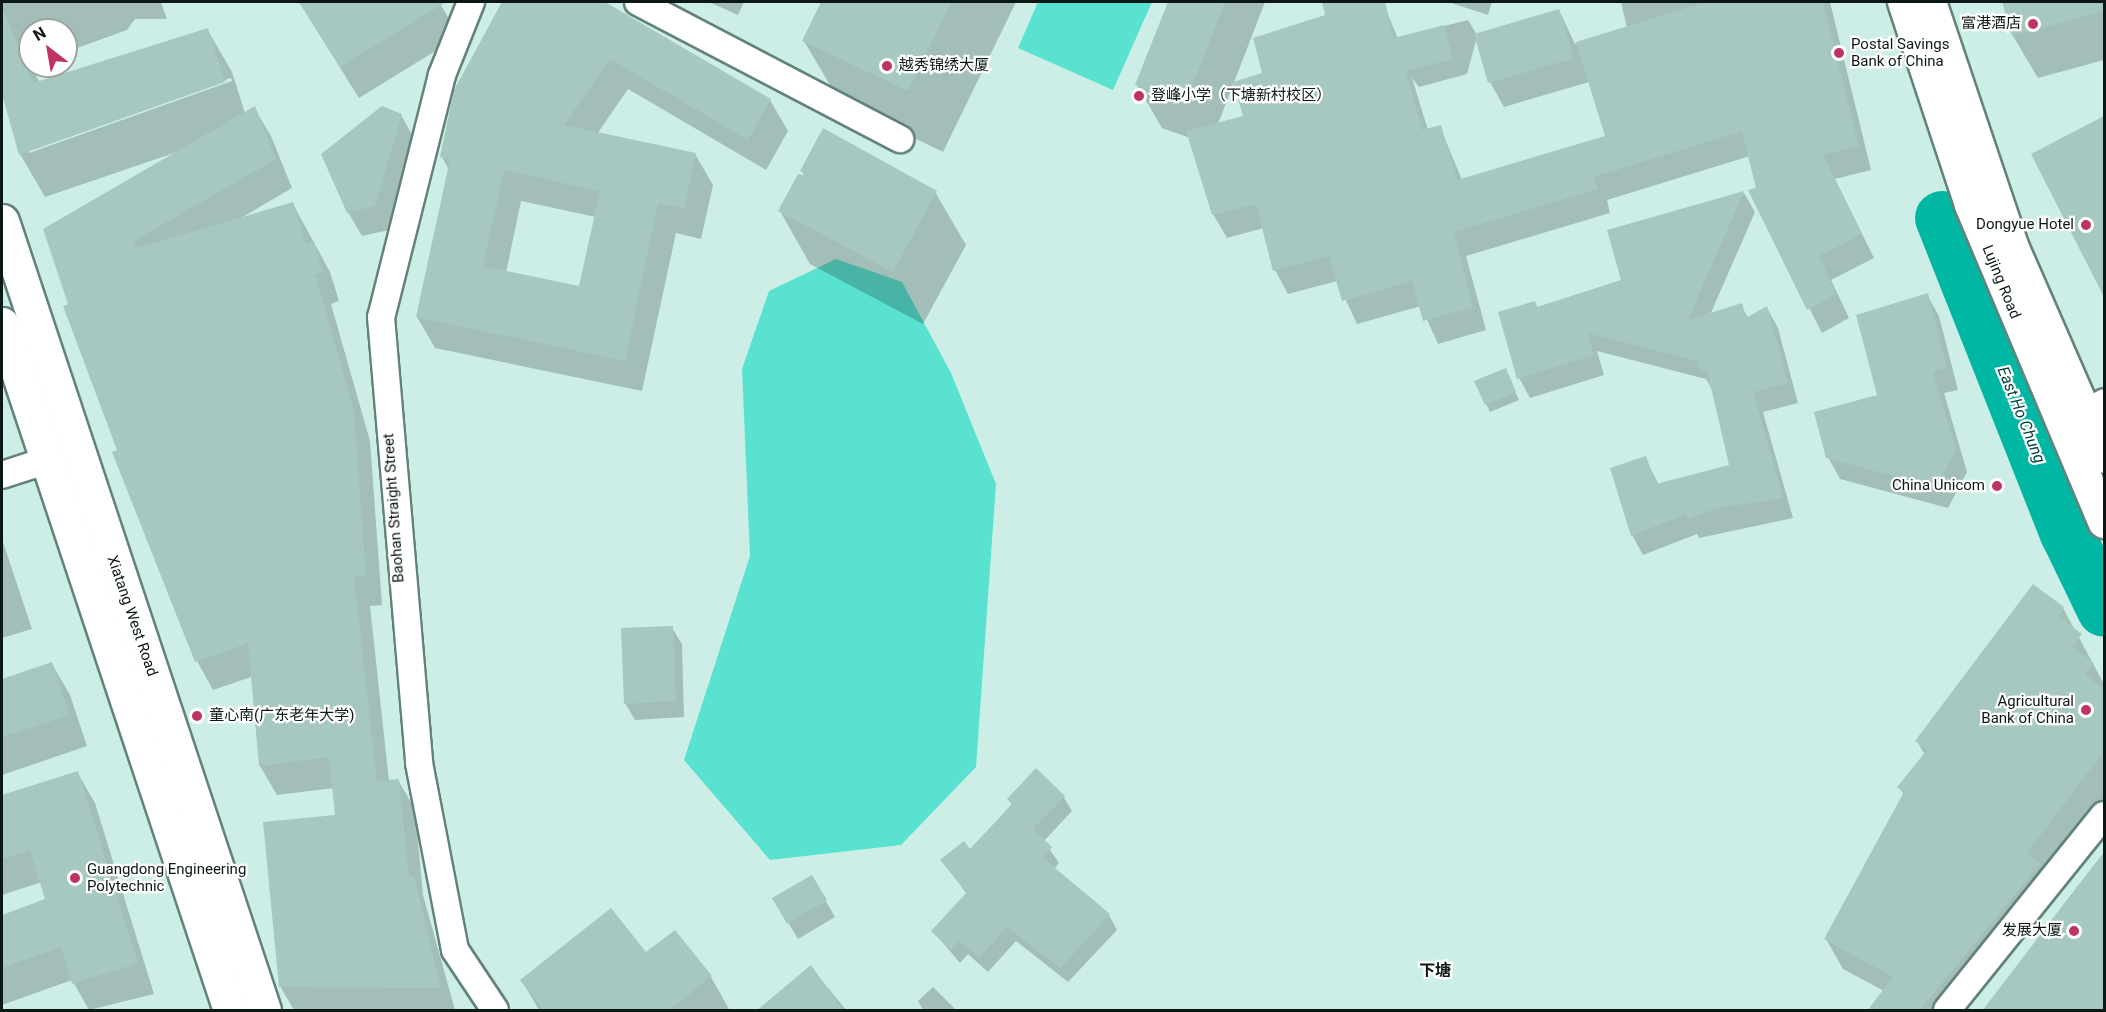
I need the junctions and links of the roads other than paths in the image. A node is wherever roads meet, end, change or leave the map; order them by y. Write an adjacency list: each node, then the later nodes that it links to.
1 (471, 2): 16 (street, Baohan Straight Street)
2 (638, 2): 5 (street)
3 (1904, 2): 8 (street, Lujing Road)
4 (1929, 2): 8 (street, Lujing Road)
5 (900, 139)
6 (2, 220): 15 (highway, Xiatang West Road)
7 (2, 324): 10 (highway)
8 (2083, 413): 9 (street, Lujing Road); 12 (street, Lujing Road)
9 (2104, 457)
10 (45, 461): 11 (street); 14 (highway)
11 (2, 475)
12 (2104, 522)
13 (2104, 816): 17 (street)
14 (230, 1011)
15 (264, 1011)
16 (495, 1011)
17 (1947, 1011)

